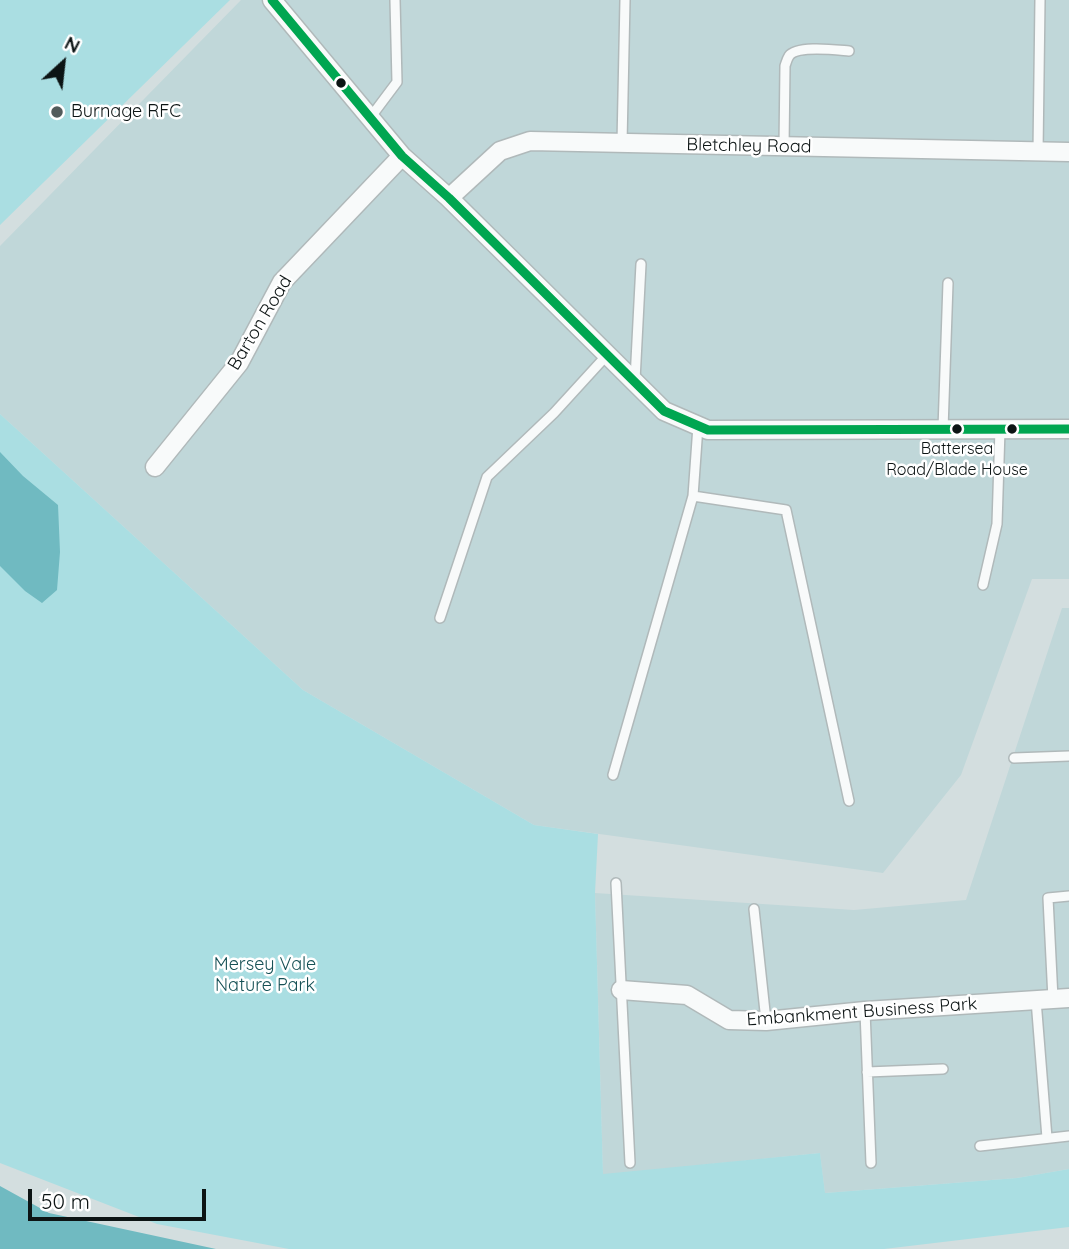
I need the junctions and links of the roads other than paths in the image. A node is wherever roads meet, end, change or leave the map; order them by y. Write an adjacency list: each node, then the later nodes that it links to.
1 (272, 0): 6 (street)
2 (395, 0): 6 (lane)
3 (625, 0): 7 (lane)
4 (1040, 0): 9 (lane)
5 (849, 51): 8 (lane)
6 (370, 118): 11 (street)
7 (622, 143): 8 (street, Bletchley Road); 12 (street, Bletchley Road)
8 (784, 146): 9 (street, Bletchley Road)
9 (1038, 152): 10 (street, Bletchley Road)
10 (1069, 152)
11 (402, 156): 12 (street); 21 (street, Barton Road)
12 (449, 198): 15 (street)
13 (641, 264): 16 (lane)
14 (947, 283): 18 (lane)
15 (607, 355): 16 (street); 24 (lane)
16 (634, 382): 17 (street)
17 (698, 426): 18 (street); 22 (lane)
18 (943, 429): 19 (street)
19 (1000, 429): 20 (street); 23 (lane)
20 (1069, 429)
21 (155, 467)
22 (693, 496): 27 (lane); 28 (lane)
23 (983, 585)
24 (440, 618)
25 (1069, 755): 26 (lane)
26 (1014, 758)
27 (612, 775)
28 (849, 801)
29 (616, 883): 32 (lane)
30 (1069, 896): 33 (lane)
31 (754, 909): 35 (lane)
32 (621, 990): 35 (street, Embankment Business Park); 41 (lane)
33 (1053, 999): 34 (street, Embankment Business Park); 39 (lane)
34 (864, 1011): 35 (street, Embankment Business Park); 37 (lane)
35 (766, 1021)
36 (943, 1069): 37 (lane)
37 (867, 1072): 42 (lane)
38 (1069, 1136): 39 (lane)
39 (1047, 1138): 40 (lane)
40 (980, 1146)
41 (630, 1163)
42 (871, 1163)

